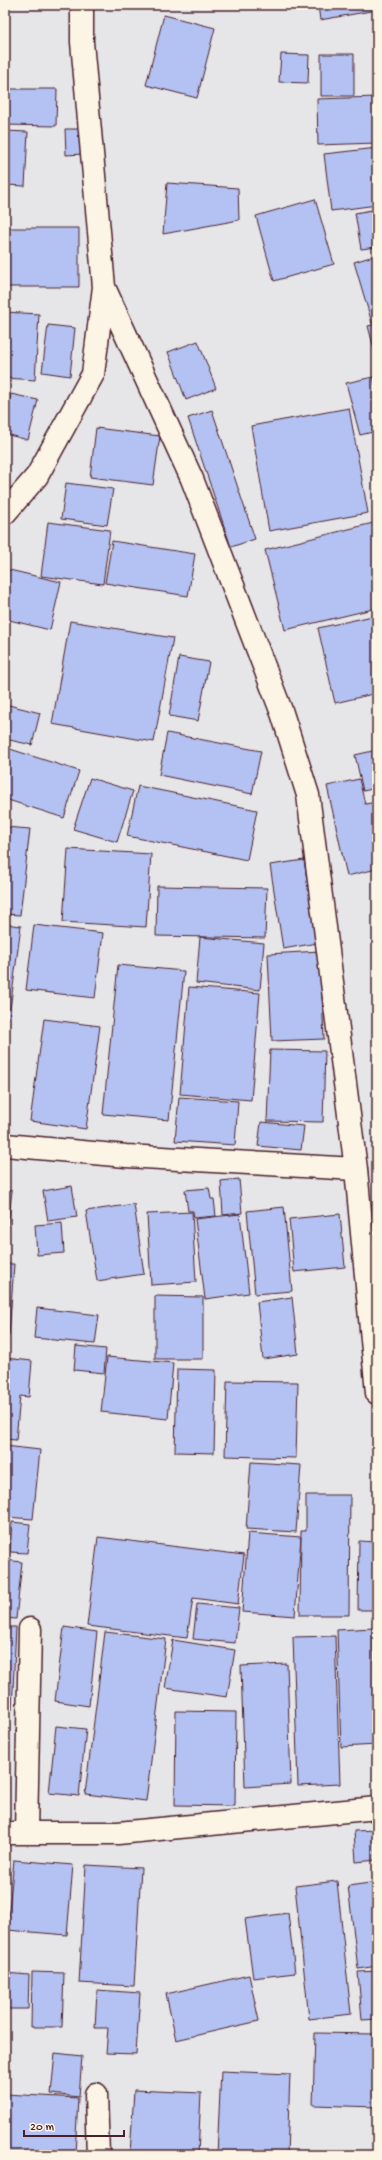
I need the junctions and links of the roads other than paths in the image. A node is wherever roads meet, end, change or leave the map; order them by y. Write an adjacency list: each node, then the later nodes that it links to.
1 (82, 5): 2 (street)
2 (104, 287): 3 (street); 5 (street)
3 (5, 513)
4 (5, 1144): 5 (street)
5 (356, 1169): 6 (street)
6 (377, 1393)
7 (30, 1629): 9 (street)
8 (377, 1808): 9 (street)
9 (16, 1833)
10 (96, 2094): 11 (street)
11 (98, 2155)

